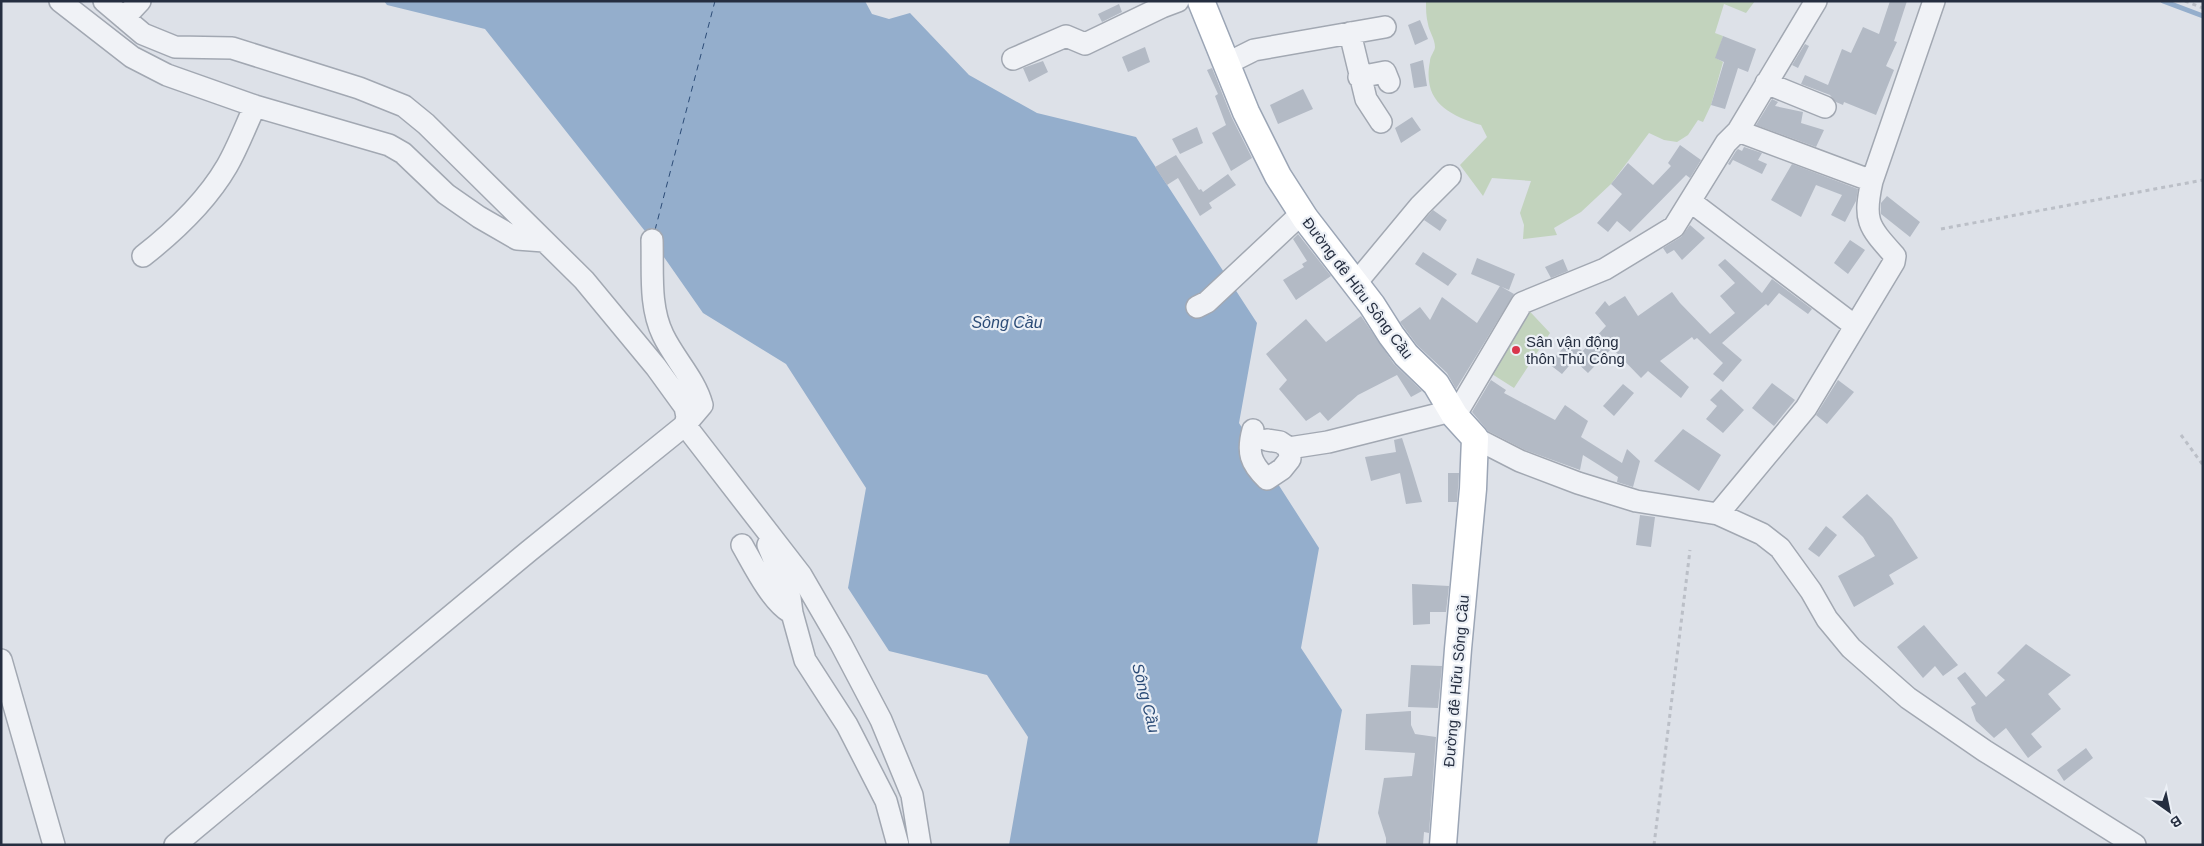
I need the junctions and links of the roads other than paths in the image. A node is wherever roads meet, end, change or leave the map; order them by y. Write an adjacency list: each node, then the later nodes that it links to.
1 (60, 1): 16 (street)
2 (104, 1): 8 (street)
3 (140, 1): 8 (street)
4 (1178, 1): 11 (street)
5 (1201, 1): 12 (main road, Đường đê Hữu Sông Cầu)
6 (1816, 1): 15 (street)
7 (1934, 1): 21 (street)
8 (124, 18): 25 (street)
9 (1385, 27): 10 (street)
10 (1350, 33): 12 (street); 13 (street)
11 (1014, 59)
12 (1226, 64): 23 (main road, Đường đê Hữu Sông Cầu)
13 (1359, 76): 14 (street); 18 (street)
14 (1389, 82)
15 (1766, 83): 17 (street); 19 (street)
16 (255, 106): 25 (street); 26 (street)
17 (1826, 108)
18 (1381, 122)
19 (1738, 131): 21 (street); 22 (street)
20 (1450, 176): 27 (street)
21 (1872, 181): 29 (street)
22 (1690, 201): 29 (street); 30 (street)
23 (1302, 212): 27 (main road, Đường đê Hữu Sông Cầu); 28 (street)
24 (652, 240): 31 (street)
25 (544, 241): 31 (street)
26 (143, 256)
27 (1356, 283): 30 (main road, Đường đê Hữu Sông Cầu)
28 (1197, 307)
29 (1855, 326): 34 (street)
30 (1454, 414): 32 (main road, Đường đê Hữu Sông Cầu); 33 (street)
31 (685, 425): 35 (street); 40 (street)
32 (1475, 438): 34 (street); 43 (main road, Đường đê Hữu Sông Cầu)
33 (1289, 448): 33 (street)
34 (1718, 514): 44 (street)
35 (758, 521): 37 (street); 42 (street)
36 (742, 545): 37 (street)
37 (792, 613): 41 (street)
38 (1, 660): 39 (street)
39 (54, 845)
40 (175, 845)
41 (898, 845)
42 (920, 845)
43 (1443, 845)
44 (2135, 845)

